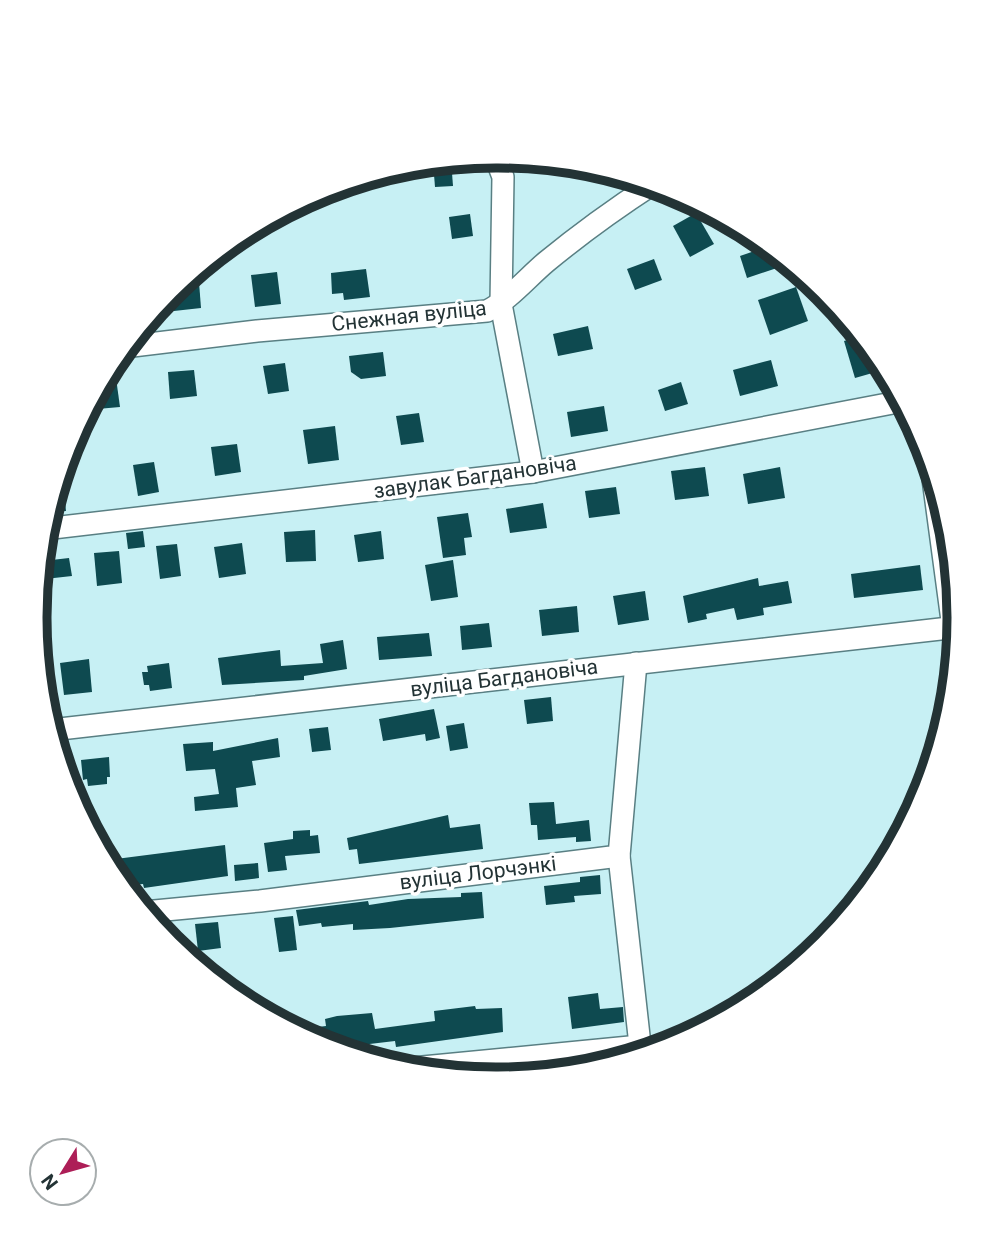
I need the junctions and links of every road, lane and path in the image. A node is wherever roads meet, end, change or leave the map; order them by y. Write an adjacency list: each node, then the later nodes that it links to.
1 (500, 168): 3 (street)
2 (642, 192): 3 (street, Снежная вуліца)
3 (501, 304): 4 (street, Снежная вуліца); 6 (street)
4 (139, 345)
5 (891, 403): 6 (street, завулак Багдановіча)
6 (533, 472): 7 (street, завулак Багдановіча)
7 (57, 528)
8 (947, 628): 9 (street, вуліца Багдановіча)
9 (636, 663): 10 (street, вуліца Багдановіча); 11 (street)
10 (62, 729)
11 (619, 856): 12 (street, вуліца Лорчэнкі); 13 (street)
12 (156, 911)
13 (640, 1044)
14 (612, 1052): 15 (street)
15 (455, 1065)

